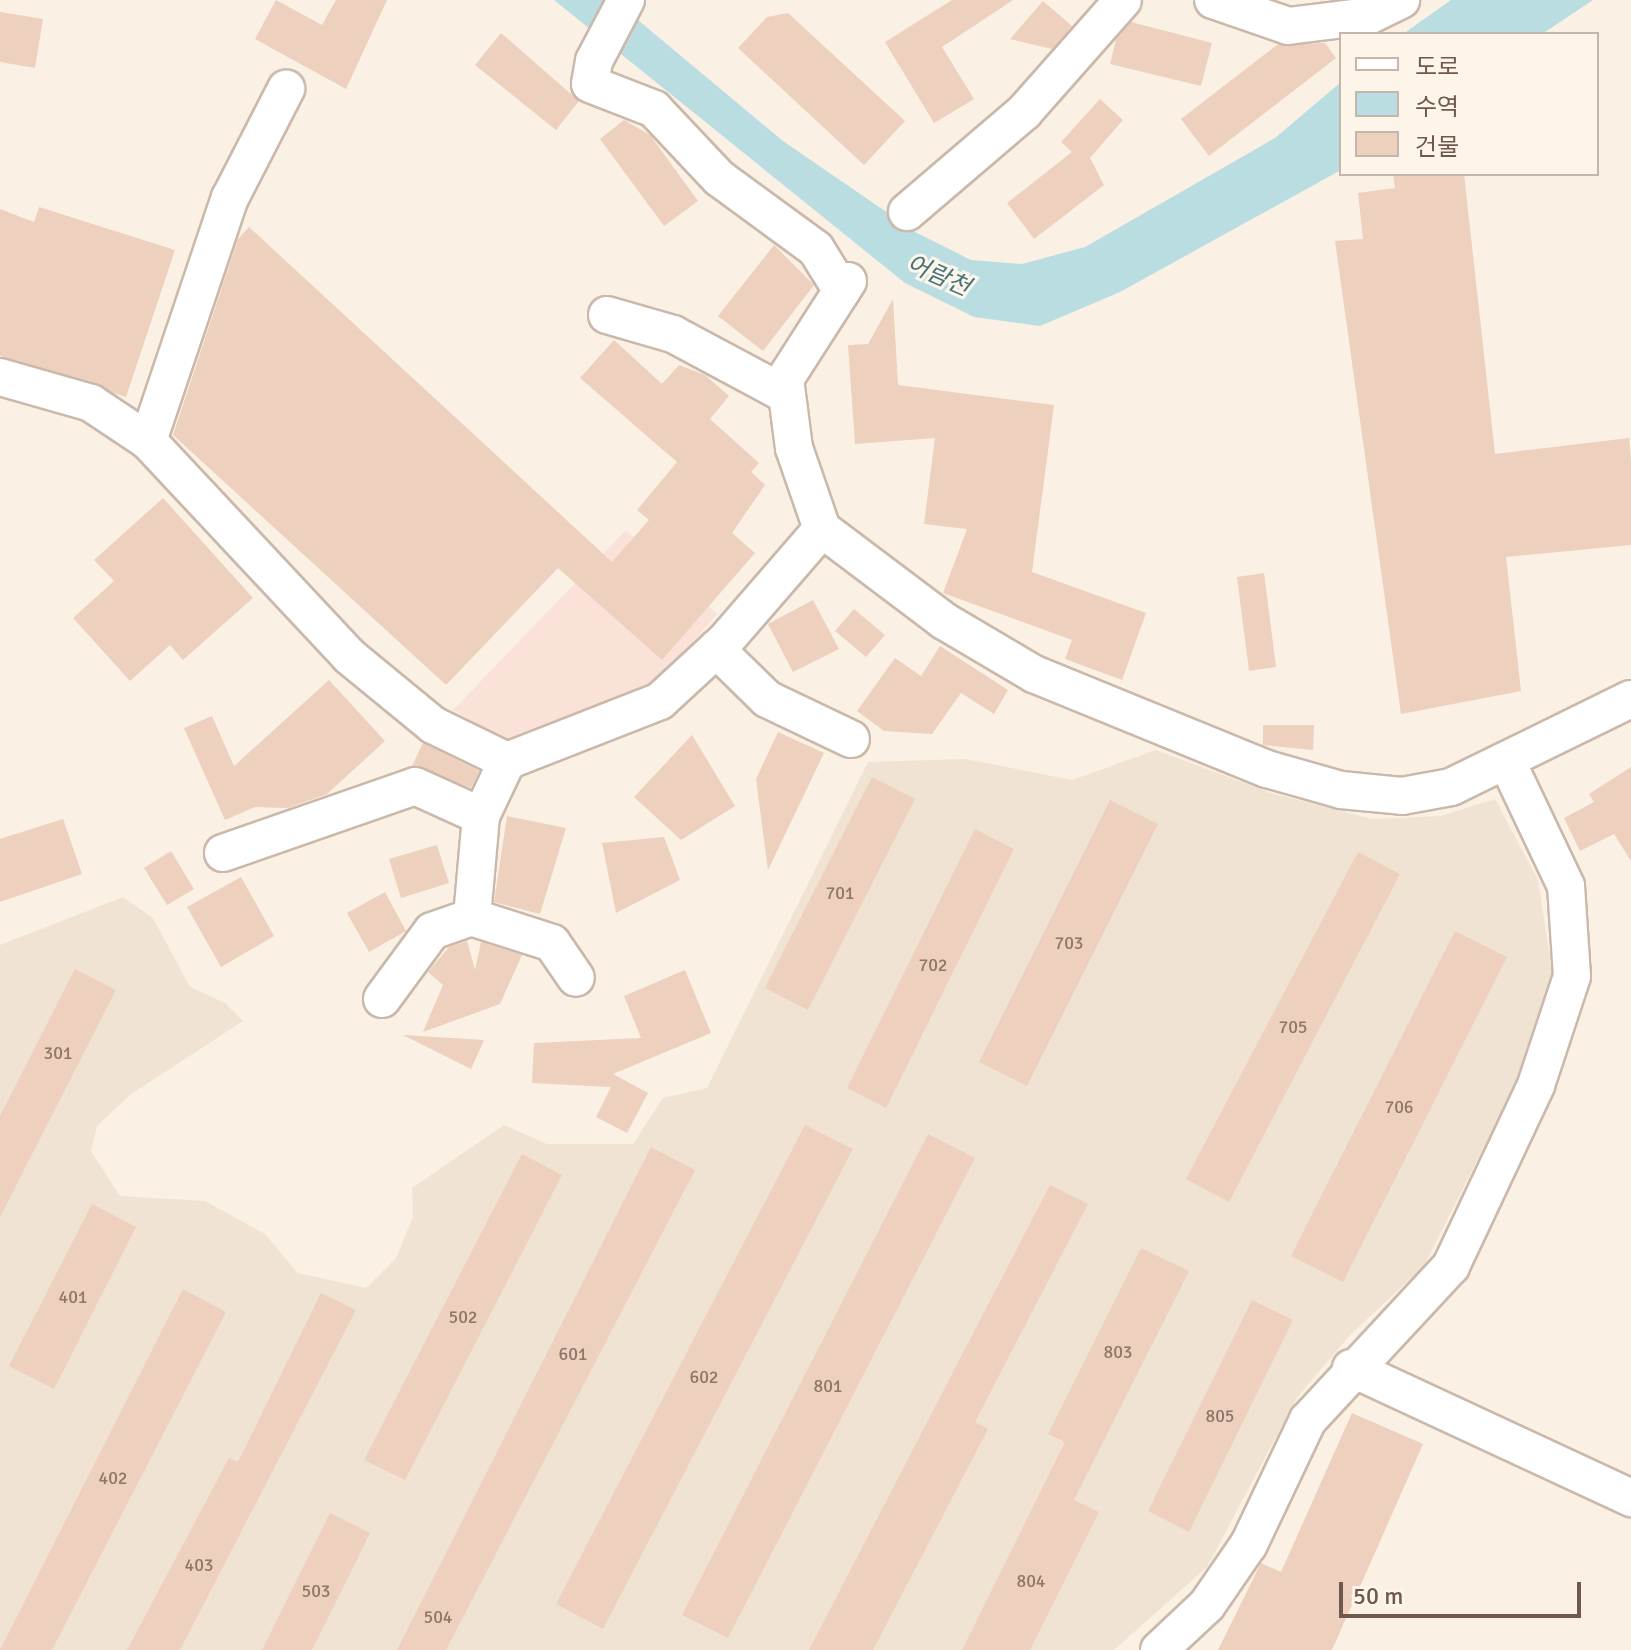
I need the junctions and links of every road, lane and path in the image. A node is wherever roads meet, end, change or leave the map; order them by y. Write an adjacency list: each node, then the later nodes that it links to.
1 (626, 0): 9 (street)
2 (1123, 0): 6 (street)
3 (1213, 0): 4 (street)
4 (1401, 0)
5 (286, 89): 10 (street)
6 (907, 212)
7 (607, 315): 9 (street)
8 (0, 377): 10 (street)
9 (787, 395): 11 (street)
10 (148, 441): 15 (street)
11 (822, 529): 12 (street); 16 (street)
12 (716, 649): 14 (street); 15 (street)
13 (1631, 699): 16 (street)
14 (851, 739)
15 (507, 761): 17 (street)
16 (1507, 762): 22 (street)
17 (481, 816): 18 (street); 19 (street)
18 (223, 853)
19 (471, 917): 20 (street); 21 (street)
20 (576, 978)
21 (382, 999)
22 (1351, 1368): 23 (street); 24 (street)
23 (1631, 1498)
24 (1159, 1650)

